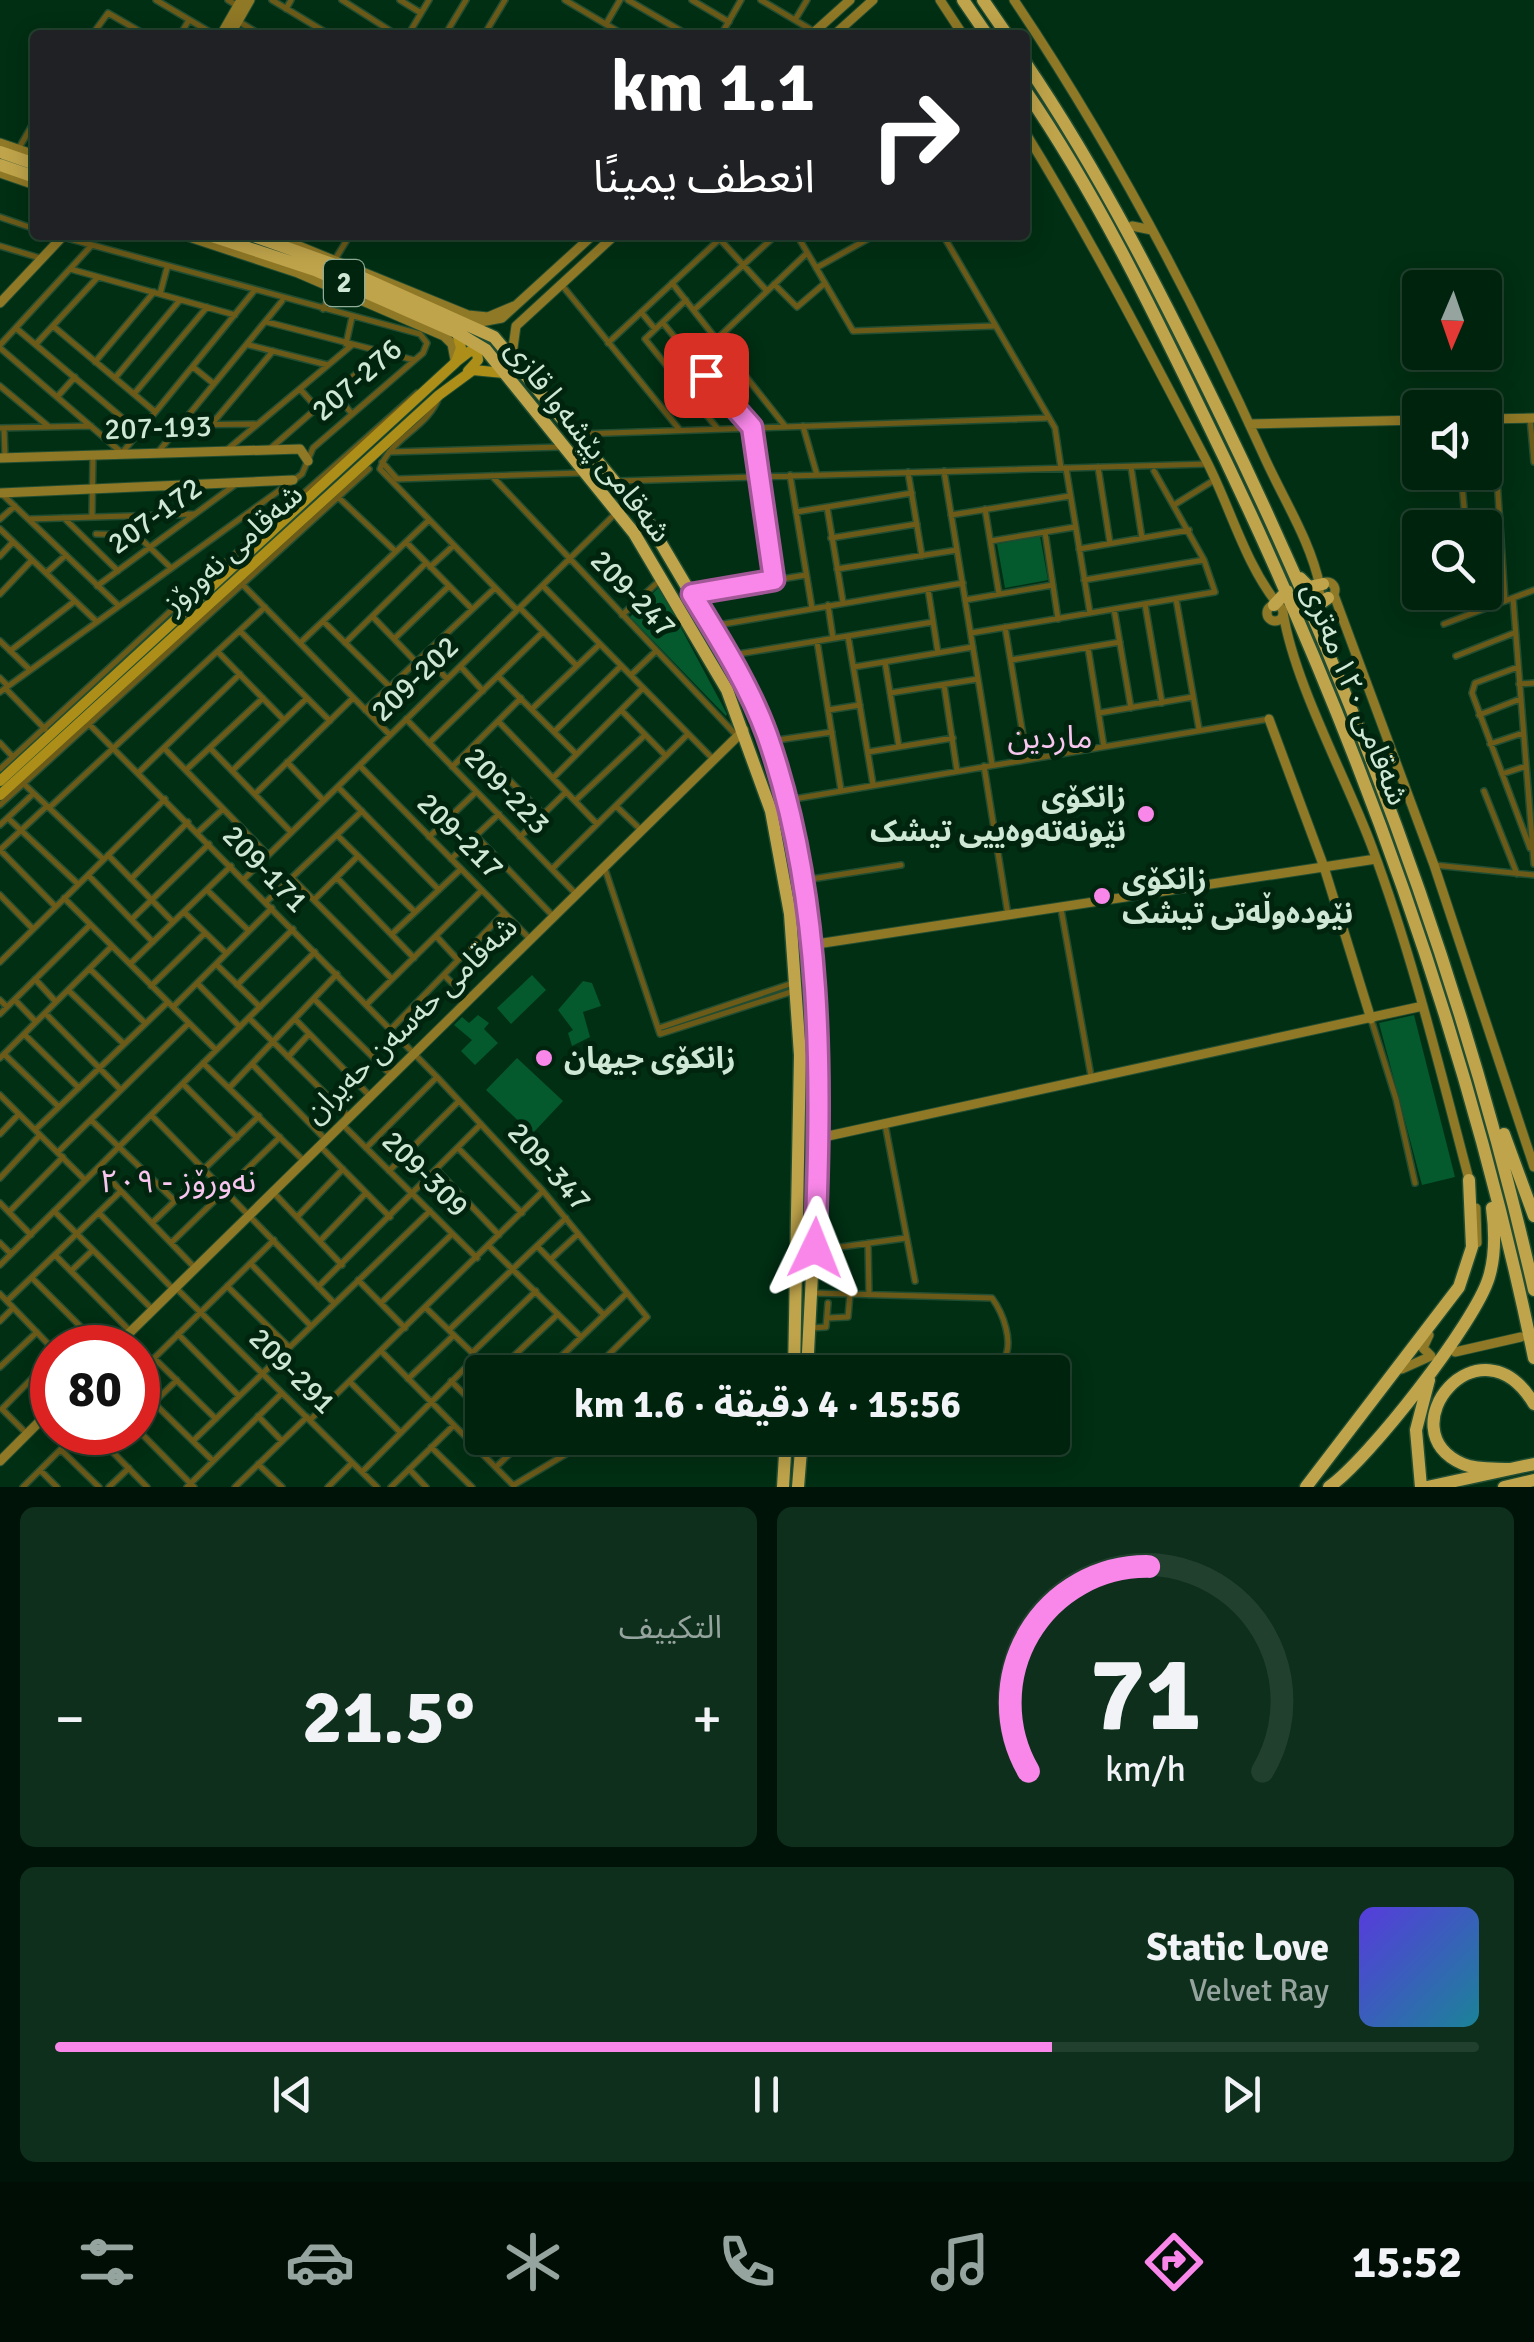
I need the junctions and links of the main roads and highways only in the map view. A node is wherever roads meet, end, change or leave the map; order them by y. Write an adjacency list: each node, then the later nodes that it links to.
1 (964, 0): 3 (highway)
2 (983, 0): 4 (highway)
3 (985, 30)
4 (1004, 30)
5 (1030, 71): 21 (highway, شەقامی ١٢٠ مەتری)
6 (1030, 99): 24 (highway, شەقامی ١٢٠ مەتری)
7 (0, 152): 9 (highway)
8 (0, 169): 10 (highway)
9 (30, 170)
10 (30, 172)
11 (222, 240): 13 (highway, شەقامی پێشەوا قازی / 2)
12 (267, 240): 13 (highway, شەقامی پێشەوا قازی / 2)
13 (461, 321): 14 (main road); 16 (highway, شەقامی پێشەوا قازی / 2); 17 (highway, شەقامی پێشەوا قازی / 2)
14 (456, 362): 15 (main road); 23 (main road, شەقامی نەورۆز)
15 (468, 372): 16 (main road); 27 (main road, شەقامی نەورۆز)
16 (510, 378): 18 (highway, شەقامی پێشەوا قازی / 2)
17 (649, 523): 18 (highway); 19 (highway, شەقامی پێشەوا قازی / 2)
18 (634, 533): 20 (highway, شەقامی پێشەوا قازی / 2)
19 (664, 547): 20 (highway); 30 (highway, شەقامی پێشەوا قازی / 2)
20 (649, 557): 31 (highway, شەقامی پێشەوا قازی / 2)
21 (1293, 568): 25 (highway, شەقامی ١٢٠ مەتری); 25 (highway)
22 (212, 574): 23 (main road)
23 (209, 588): 27 (main road, شەقامی نەورۆز)
24 (1287, 591): 26 (highway, شەقامی ١٢٠ مەتری); 26 (highway)
25 (1315, 618): 34 (highway, شەقامی ١٢٠ مەتری)
26 (1300, 621): 35 (highway, شەقامی ١٢٠ مەتری)
27 (142, 658): 28 (main road, شەقامی نەورۆز); 29 (main road, شەقامی نەورۆز)
28 (0, 781)
29 (0, 795)
30 (797, 842): 31 (highway); 33 (highway, شەقامی پێشەوا قازی / 2)
31 (778, 850): 32 (highway, شەقامی پێشەوا قازی / 2)
32 (783, 875): 33 (highway); 42 (highway, شەقامی پێشەوا قازی / 2)
33 (803, 877): 43 (highway, شەقامی پێشەوا قازی / 2)
34 (1476, 1064): 36 (highway); 40 (highway, شەقامی ١٢٠ مەتری)
35 (1472, 1102): 41 (highway); 44 (highway, شەقامی ١٢٠ مەتری)
36 (1507, 1144): 38 (highway); 39 (highway)
37 (1469, 1180): 54 (highway)
38 (1534, 1216)
39 (1534, 1252)
40 (1534, 1290)
41 (1459, 1331): 55 (highway); 56 (highway)
42 (795, 1355)
43 (808, 1355)
44 (1534, 1358)
45 (1534, 1404): 50 (highway)
46 (787, 1455): 52 (highway)
47 (792, 1455): 53 (highway)
48 (802, 1455): 53 (highway)
49 (1534, 1464): 50 (highway)
50 (1510, 1469): 56 (highway)
51 (1534, 1480): 57 (highway)
52 (783, 1487)
53 (798, 1487)
54 (1306, 1487)
55 (1329, 1487)
56 (1424, 1487)
57 (1504, 1487)

